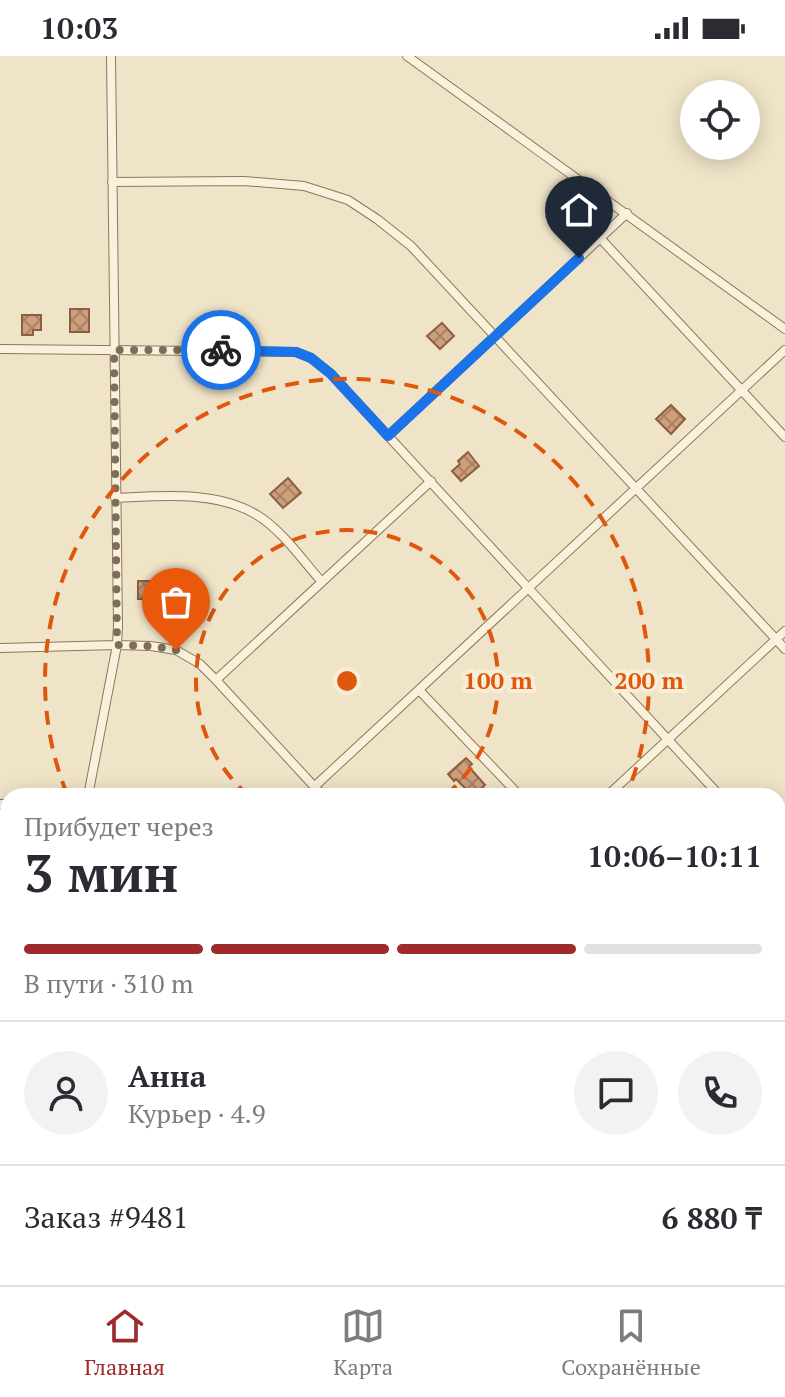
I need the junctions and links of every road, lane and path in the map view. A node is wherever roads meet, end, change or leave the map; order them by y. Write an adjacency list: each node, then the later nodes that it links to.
1 (111, 56): 3 (street)
2 (407, 56): 4 (street)
3 (112, 182): 7 (street); 9 (street)
4 (627, 213): 5 (street); 6 (street)
5 (600, 238): 7 (street); 11 (street)
6 (785, 329)
7 (495, 336): 12 (street); 15 (street)
8 (0, 349): 9 (street)
9 (114, 350): 12 (street); 16 (street)
10 (785, 350): 11 (street)
11 (741, 391): 13 (street); 15 (street)
12 (388, 436): 14 (street)
13 (785, 437)
14 (431, 481): 17 (street); 18 (street)
15 (636, 490): 18 (street); 20 (street)
16 (115, 498): 17 (street); 21 (street)
17 (322, 582): 24 (street)
18 (529, 588): 25 (street); 26 (street)
19 (785, 631): 20 (street)
20 (776, 639): 23 (street); 26 (street)
21 (117, 645): 22 (street); 24 (street); 28 (street)
22 (0, 648)
23 (785, 649)
24 (216, 680): 27 (street)
25 (419, 690): 27 (street); 29 (street)
26 (668, 739): 30 (street); 31 (street)
27 (314, 787)
28 (90, 788)
29 (512, 788)
30 (616, 788)
31 (713, 788)

